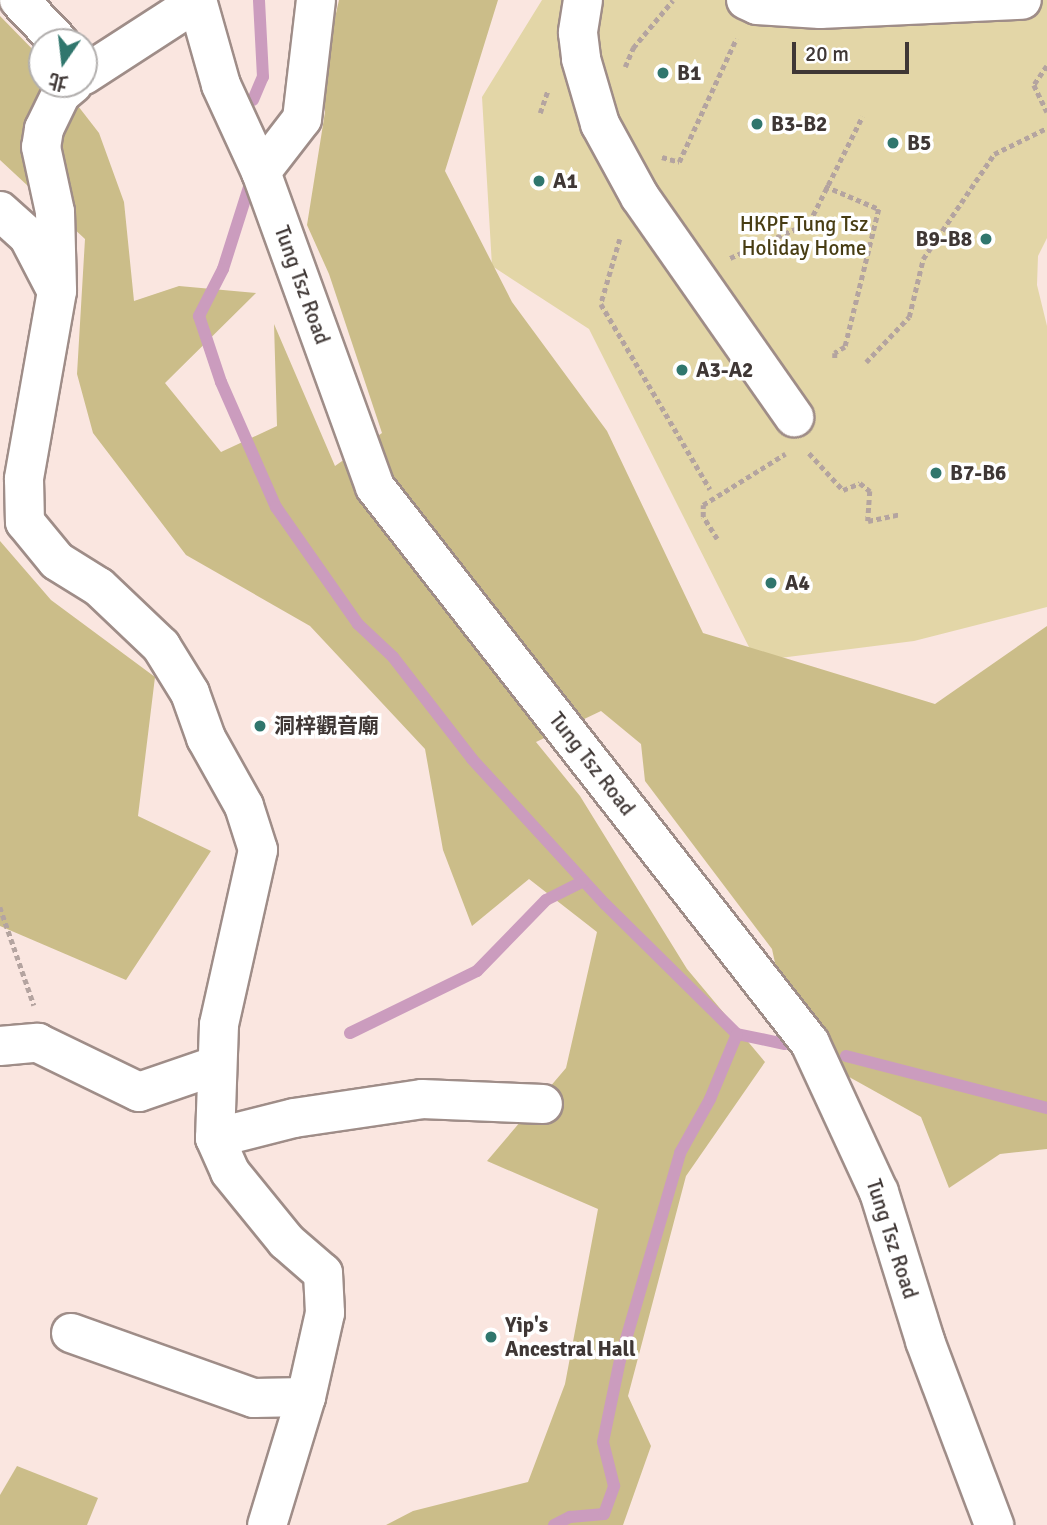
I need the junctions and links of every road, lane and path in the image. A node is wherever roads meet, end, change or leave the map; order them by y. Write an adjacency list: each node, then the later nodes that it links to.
1 (19, 0): 8 (street)
2 (316, 0): 18 (street)
3 (583, 0): 26 (street)
4 (673, 0): 12 (path)
5 (747, 0): 6 (street)
6 (1023, 0)
7 (197, 1): 10 (street); 18 (street, Tung Tsz Road)
8 (46, 28)
9 (734, 41): 17 (path)
10 (98, 63)
11 (1047, 66): 14 (path)
12 (623, 72)
13 (59, 98): 23 (street)
14 (1047, 112)
15 (862, 117): 19 (path)
16 (1047, 128): 25 (path)
17 (673, 158)
18 (261, 172): 39 (street, Tung Tsz Road)
19 (825, 186): 22 (path); 24 (path)
20 (0, 211): 23 (street)
21 (623, 232): 27 (path)
22 (728, 260)
23 (57, 291): 33 (street)
24 (835, 359)
25 (866, 362)
26 (796, 431): 28 (path); 29 (path)
27 (710, 489)
28 (900, 513)
29 (717, 539)
30 (0, 907): 32 (path)
31 (0, 1046): 32 (street)
32 (51, 1049): 33 (street)
33 (215, 1066): 35 (street)
34 (543, 1104): 35 (street)
35 (215, 1138): 37 (street)
36 (71, 1333): 37 (street)
37 (306, 1397): 38 (street)
38 (267, 1525)
39 (994, 1525)

